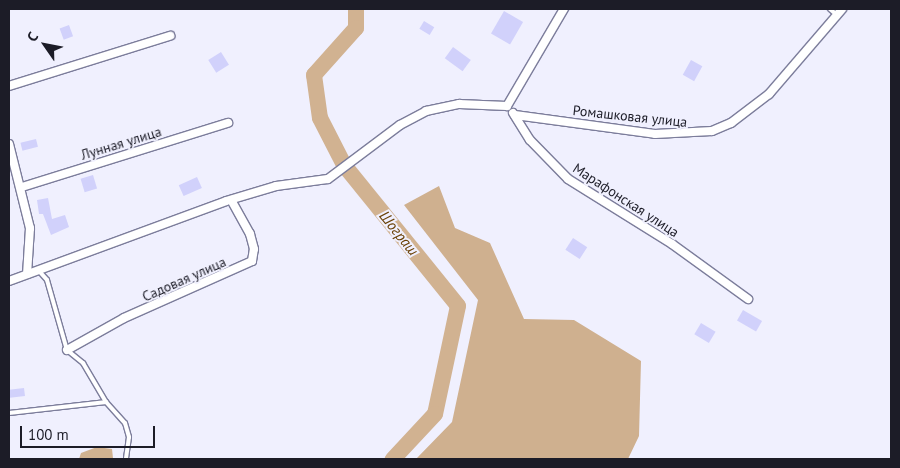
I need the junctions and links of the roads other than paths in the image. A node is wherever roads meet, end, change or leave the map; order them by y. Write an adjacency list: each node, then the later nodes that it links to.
1 (564, 9): 6 (street)
2 (830, 9): 3 (lane)
3 (839, 12): 7 (street, Ромашковая улица)
4 (170, 36): 5 (street)
5 (9, 86)
6 (507, 106): 7 (street, Марафонская улица); 11 (street)
7 (515, 115): 15 (street, Марафонская улица)
8 (228, 123): 10 (street, Лунная улица)
9 (9, 144): 10 (street)
10 (22, 187): 13 (street)
11 (231, 200): 12 (street); 16 (street, Садовая улица)
12 (39, 270): 13 (street); 16 (lane)
13 (27, 274): 14 (street)
14 (9, 281)
15 (748, 299)
16 (67, 350): 17 (lane)
17 (106, 402): 18 (lane); 19 (lane)
18 (9, 413)
19 (126, 459)

